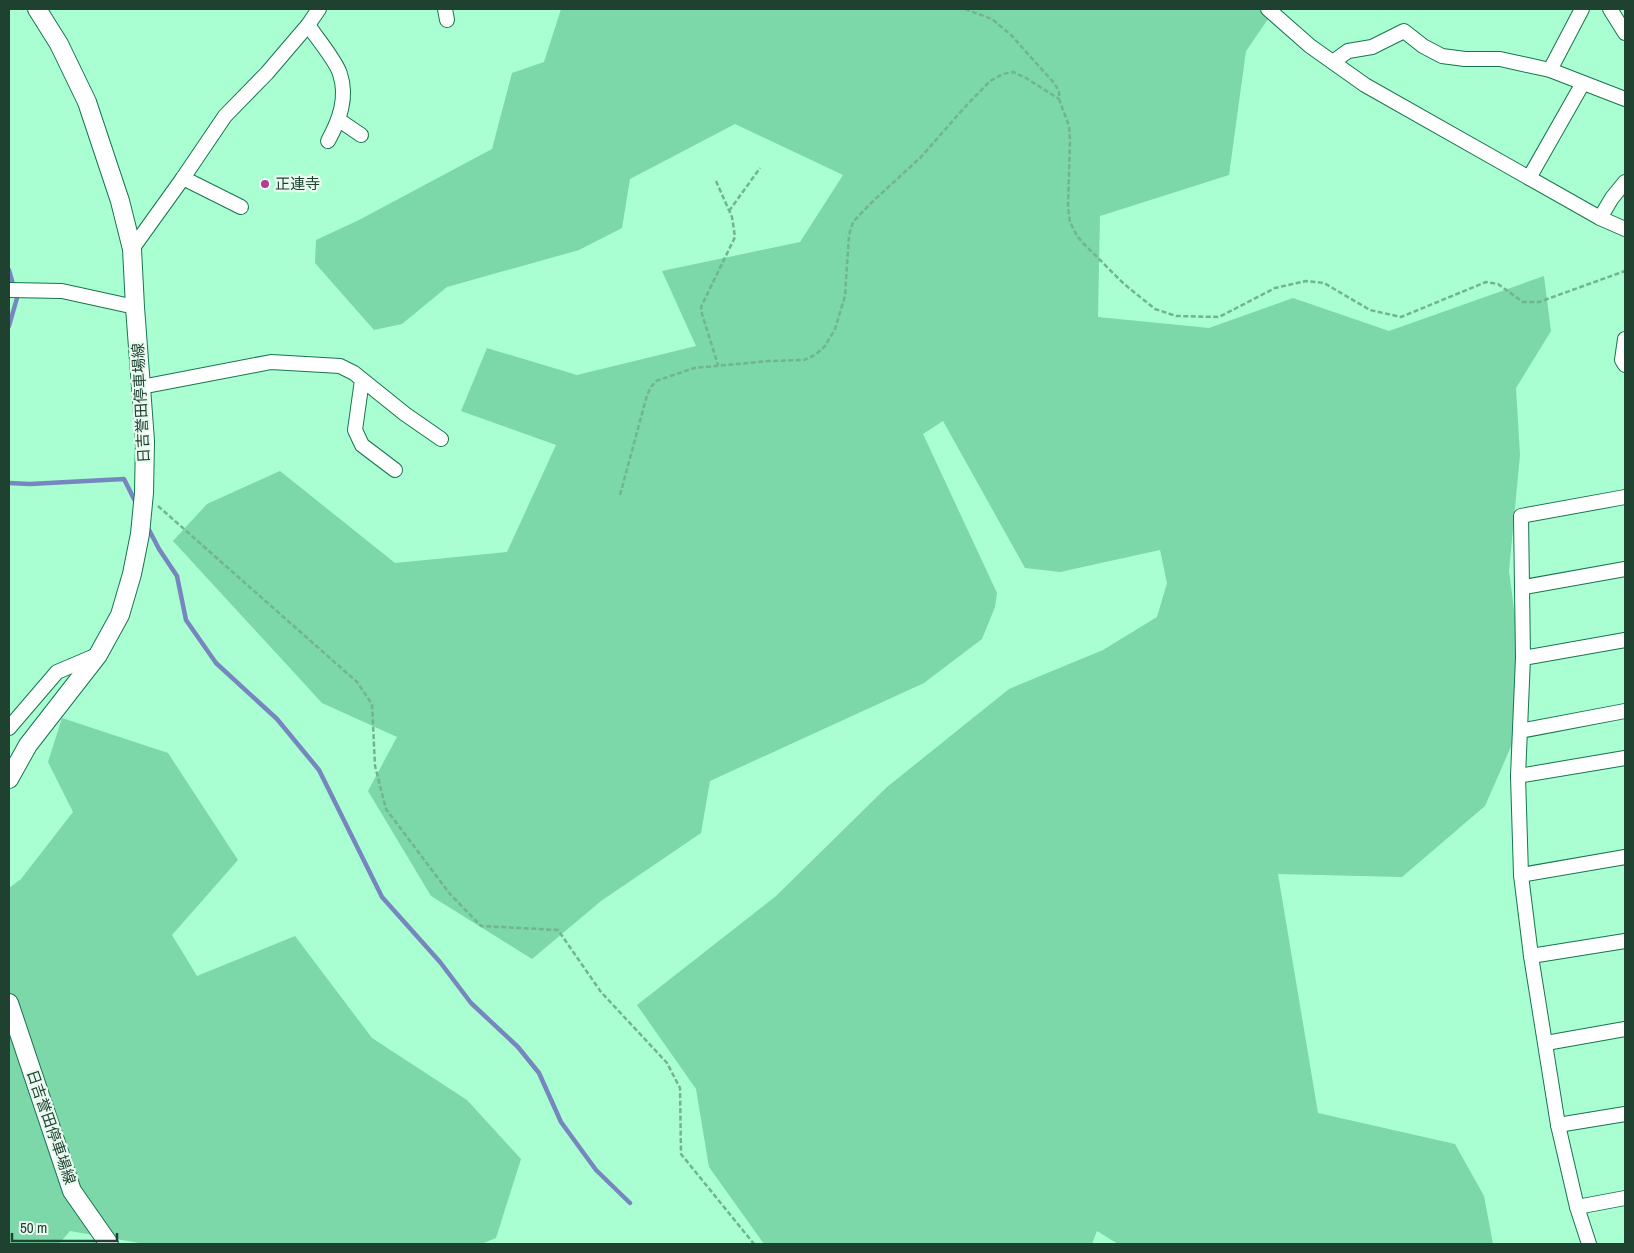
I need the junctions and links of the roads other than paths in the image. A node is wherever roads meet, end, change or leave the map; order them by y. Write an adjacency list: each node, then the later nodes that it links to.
1 (37, 9): 22 (main road, 日吉誉田停車場線)
2 (319, 9): 7 (street)
3 (1268, 9): 9 (street)
4 (1582, 9): 10 (street)
5 (1610, 9): 6 (street)
6 (1621, 19): 8 (street)
7 (308, 25): 13 (street); 16 (street)
8 (1625, 33)
9 (1333, 62): 10 (street); 17 (street)
10 (1550, 70): 11 (street)
11 (1583, 83): 12 (street); 17 (street)
12 (1625, 99)
13 (339, 120): 14 (street); 15 (street)
14 (361, 135)
15 (328, 142)
16 (183, 178): 19 (street); 22 (street)
17 (1529, 178): 20 (street)
18 (1625, 182): 20 (street)
19 (241, 208)
20 (1600, 218): 21 (street)
21 (1625, 229)
22 (132, 248): 24 (main road, 日吉誉田停車場線)
23 (9, 290): 24 (street)
24 (135, 307): 28 (main road, 日吉誉田停車場線)
25 (1625, 339): 26 (street)
26 (1625, 365)
27 (362, 380): 28 (street); 29 (street); 30 (street)
28 (141, 387): 35 (main road, 日吉誉田停車場線)
29 (441, 439)
30 (395, 470)
31 (1625, 497): 33 (street)
32 (1625, 570): 33 (street)
33 (1524, 587): 36 (street)
34 (1625, 640): 36 (street)
35 (98, 655): 38 (street); 42 (main road, 日吉誉田停車場線)
36 (1523, 658): 39 (street)
37 (1625, 712): 39 (street)
38 (9, 728)
39 (1520, 732): 41 (street)
40 (1625, 758): 41 (street)
41 (1518, 776): 44 (street)
42 (9, 780)
43 (1625, 857): 44 (street)
44 (1521, 875): 46 (street)
45 (1625, 941): 46 (street)
46 (1531, 956): 49 (street)
47 (9, 1003): 54 (main road, 日吉誉田停車場線)
48 (1625, 1029): 49 (street)
49 (1546, 1042): 51 (street)
50 (1625, 1114): 51 (street)
51 (1558, 1125): 53 (street)
52 (1625, 1198): 53 (street)
53 (1577, 1207): 55 (street)
54 (109, 1244)
55 (1590, 1244)

